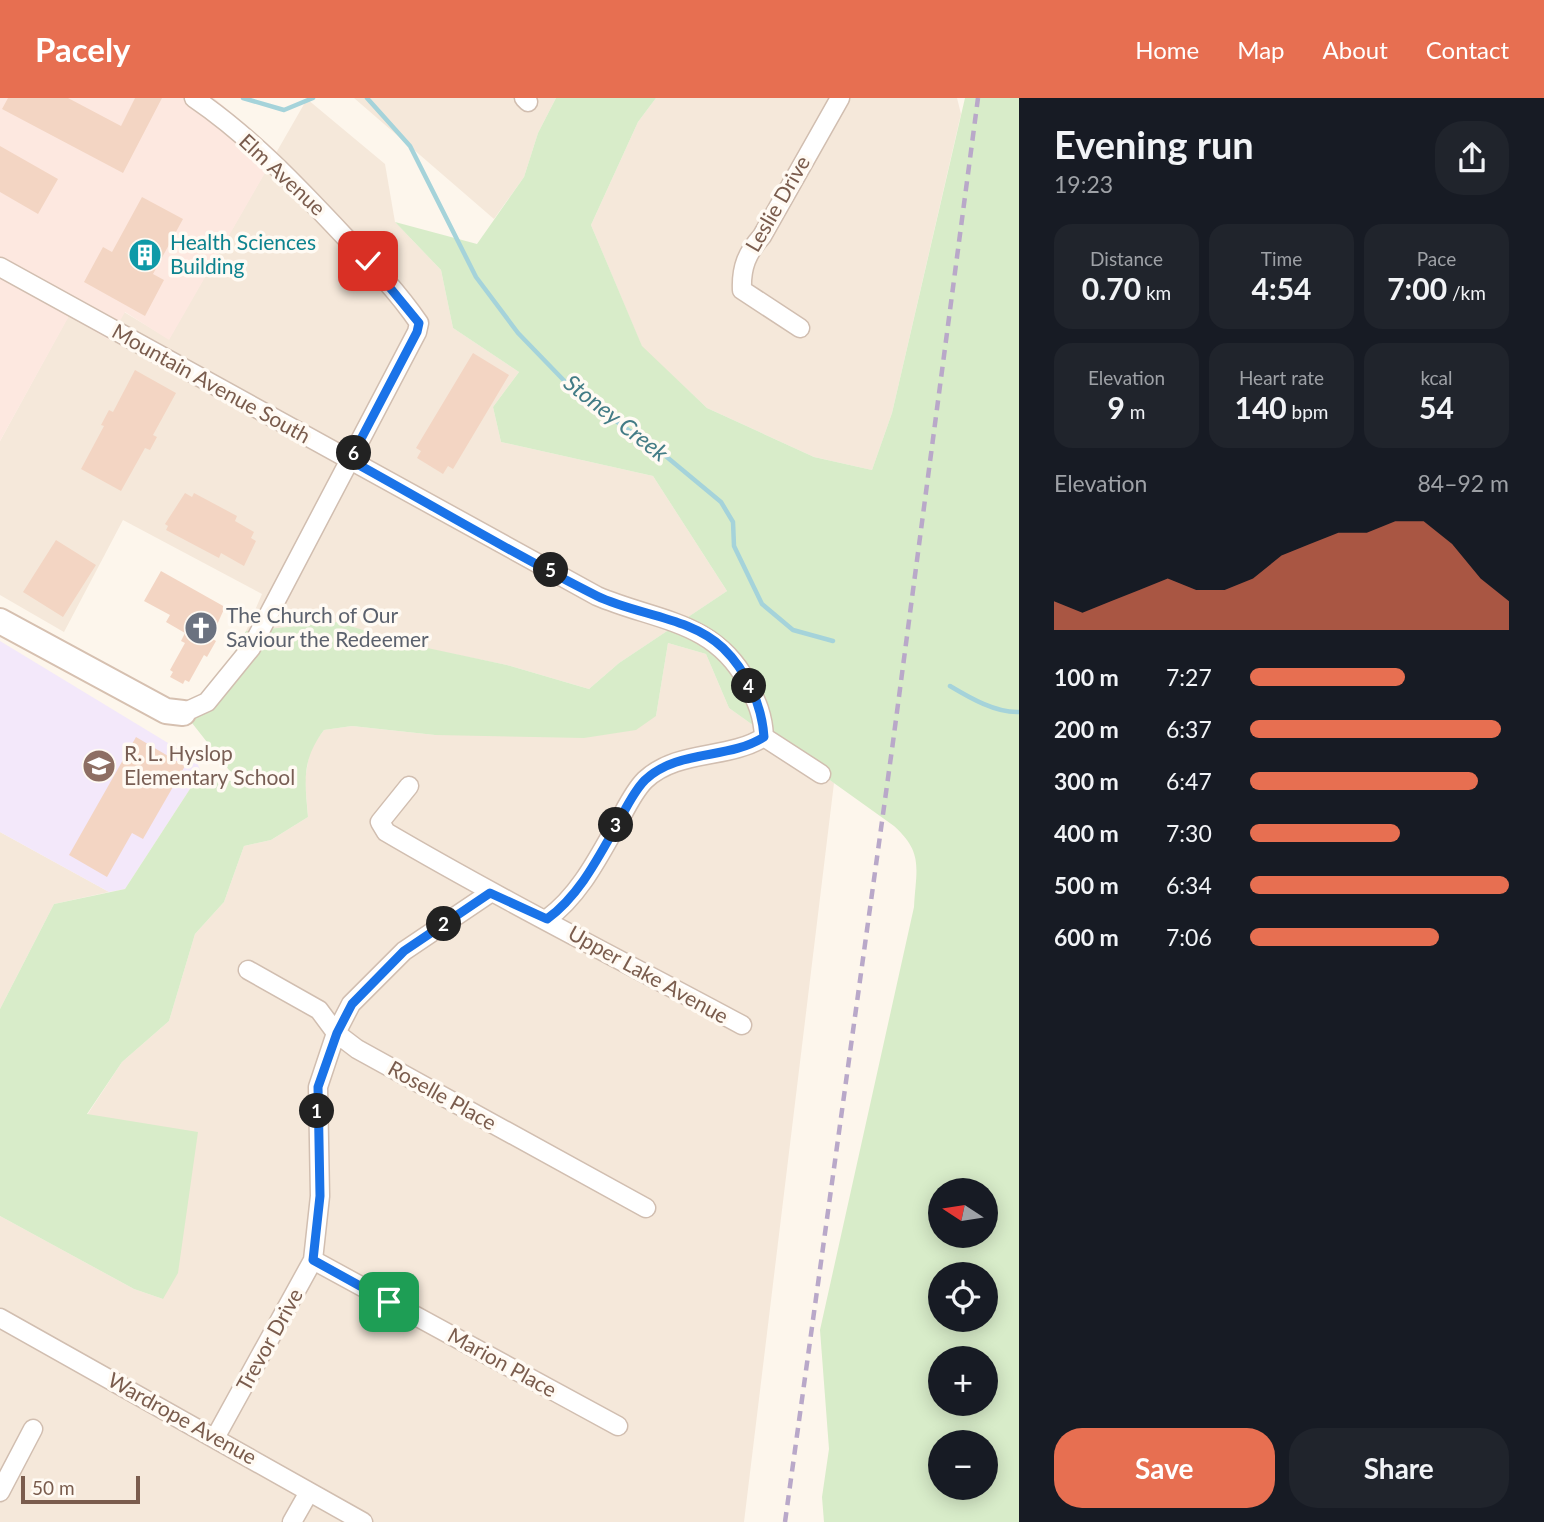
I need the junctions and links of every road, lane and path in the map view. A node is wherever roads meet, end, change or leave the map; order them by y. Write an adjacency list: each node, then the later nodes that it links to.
1 (194, 98): 5 (street, Elm Avenue)
2 (840, 98): 4 (street, Leslie Drive)
3 (0, 267): 5 (street, Mountain Avenue South)
4 (800, 328)
5 (350, 460): 7 (street); 8 (street, Mountain Avenue South)
6 (0, 621): 7 (street)
7 (183, 713)
8 (764, 737): 9 (street); 12 (street)
9 (821, 774)
10 (410, 786): 11 (street, Upper Lake Avenue)
11 (490, 893): 12 (street, Upper Lake Avenue); 15 (street, Trevor Drive)
12 (547, 919): 14 (street, Upper Lake Avenue)
13 (248, 970): 15 (street, Roselle Place)
14 (742, 1026)
15 (337, 1033): 16 (street, Roselle Place); 17 (street, Trevor Drive)
16 (646, 1208)
17 (313, 1260): 19 (street, Marion Place); 21 (street, Trevor Drive)
18 (0, 1318): 21 (street, Wardrope Avenue)
19 (618, 1426)
20 (33, 1429): 22 (street)
21 (215, 1438): 23 (street, Wardrope Avenue)
22 (0, 1492)
23 (309, 1492): 24 (street); 25 (street, Wardrope Avenue)
24 (292, 1522)
25 (363, 1522)

